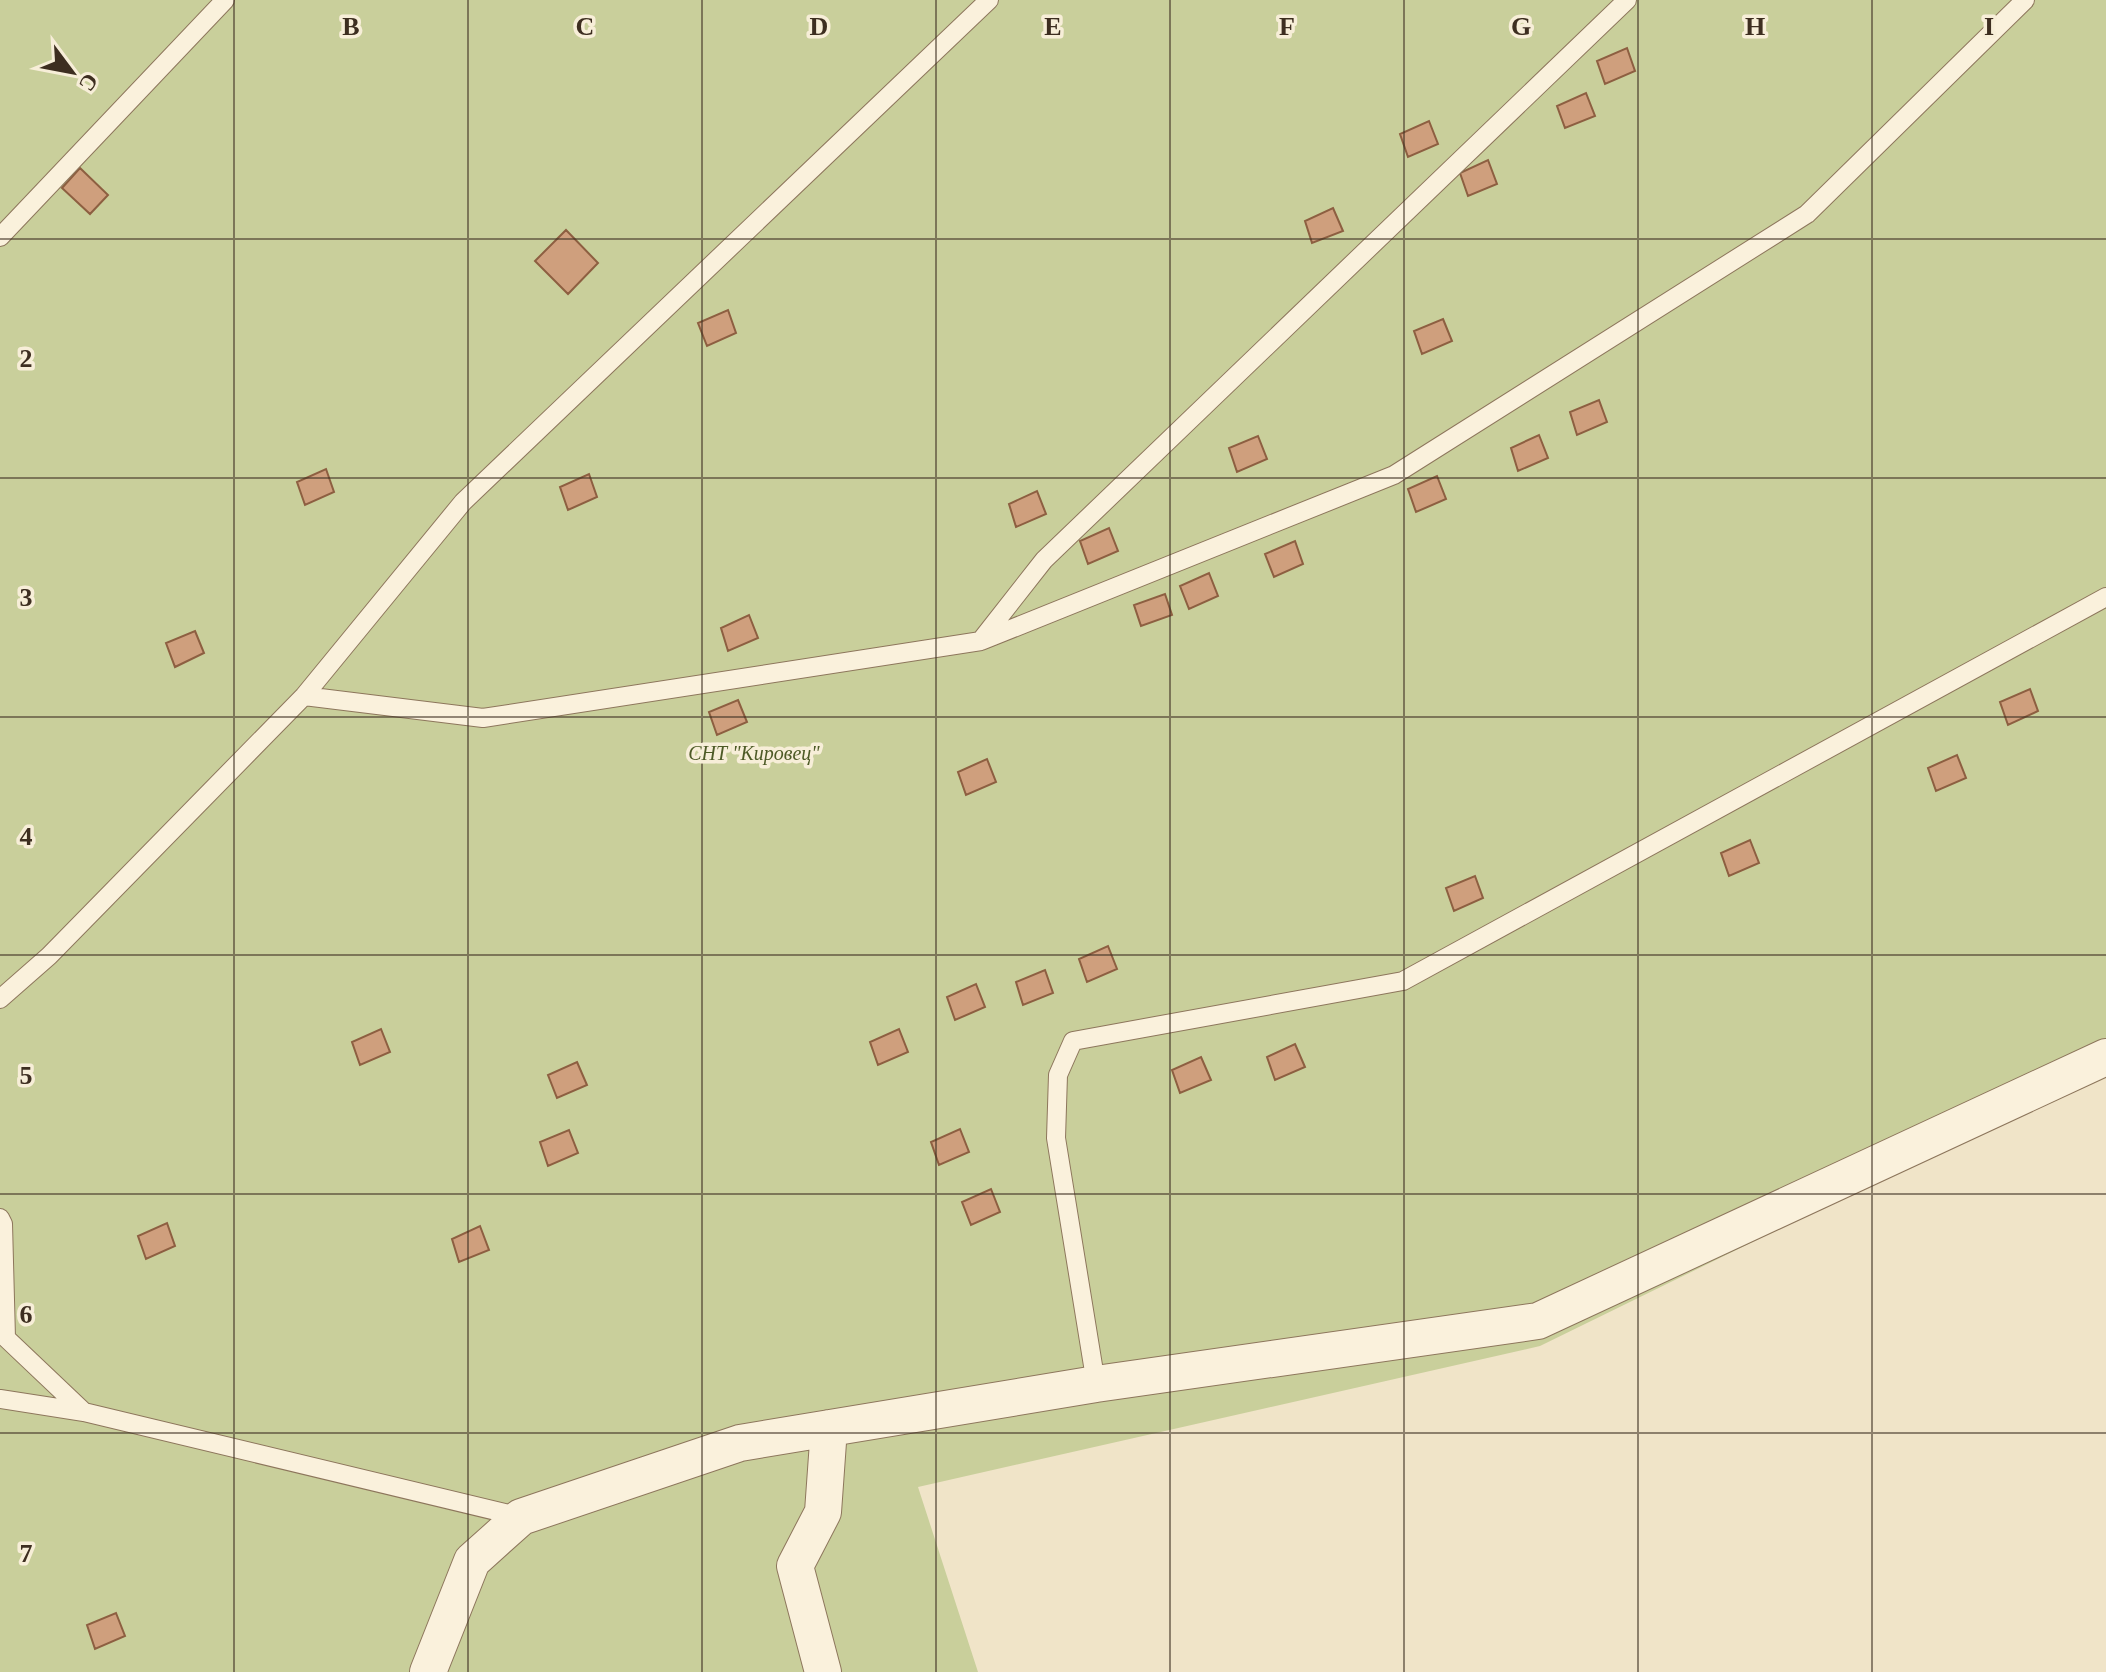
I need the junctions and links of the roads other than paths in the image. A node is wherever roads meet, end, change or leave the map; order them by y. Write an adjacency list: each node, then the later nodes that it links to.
1 (225, 0): 5 (lane)
2 (989, 0): 8 (lane)
3 (1627, 0): 7 (lane)
4 (2025, 0): 7 (lane)
5 (0, 237)
6 (2106, 597): 12 (lane)
7 (981, 641): 8 (lane)
8 (304, 696): 9 (lane)
9 (0, 999)
10 (2106, 1057): 12 (street)
11 (0, 1218): 14 (lane)
12 (1096, 1384): 15 (street)
13 (0, 1399): 14 (lane)
14 (84, 1412): 16 (lane)
15 (829, 1428): 16 (street); 18 (street)
16 (521, 1517): 17 (street)
17 (428, 1672)
18 (823, 1672)

